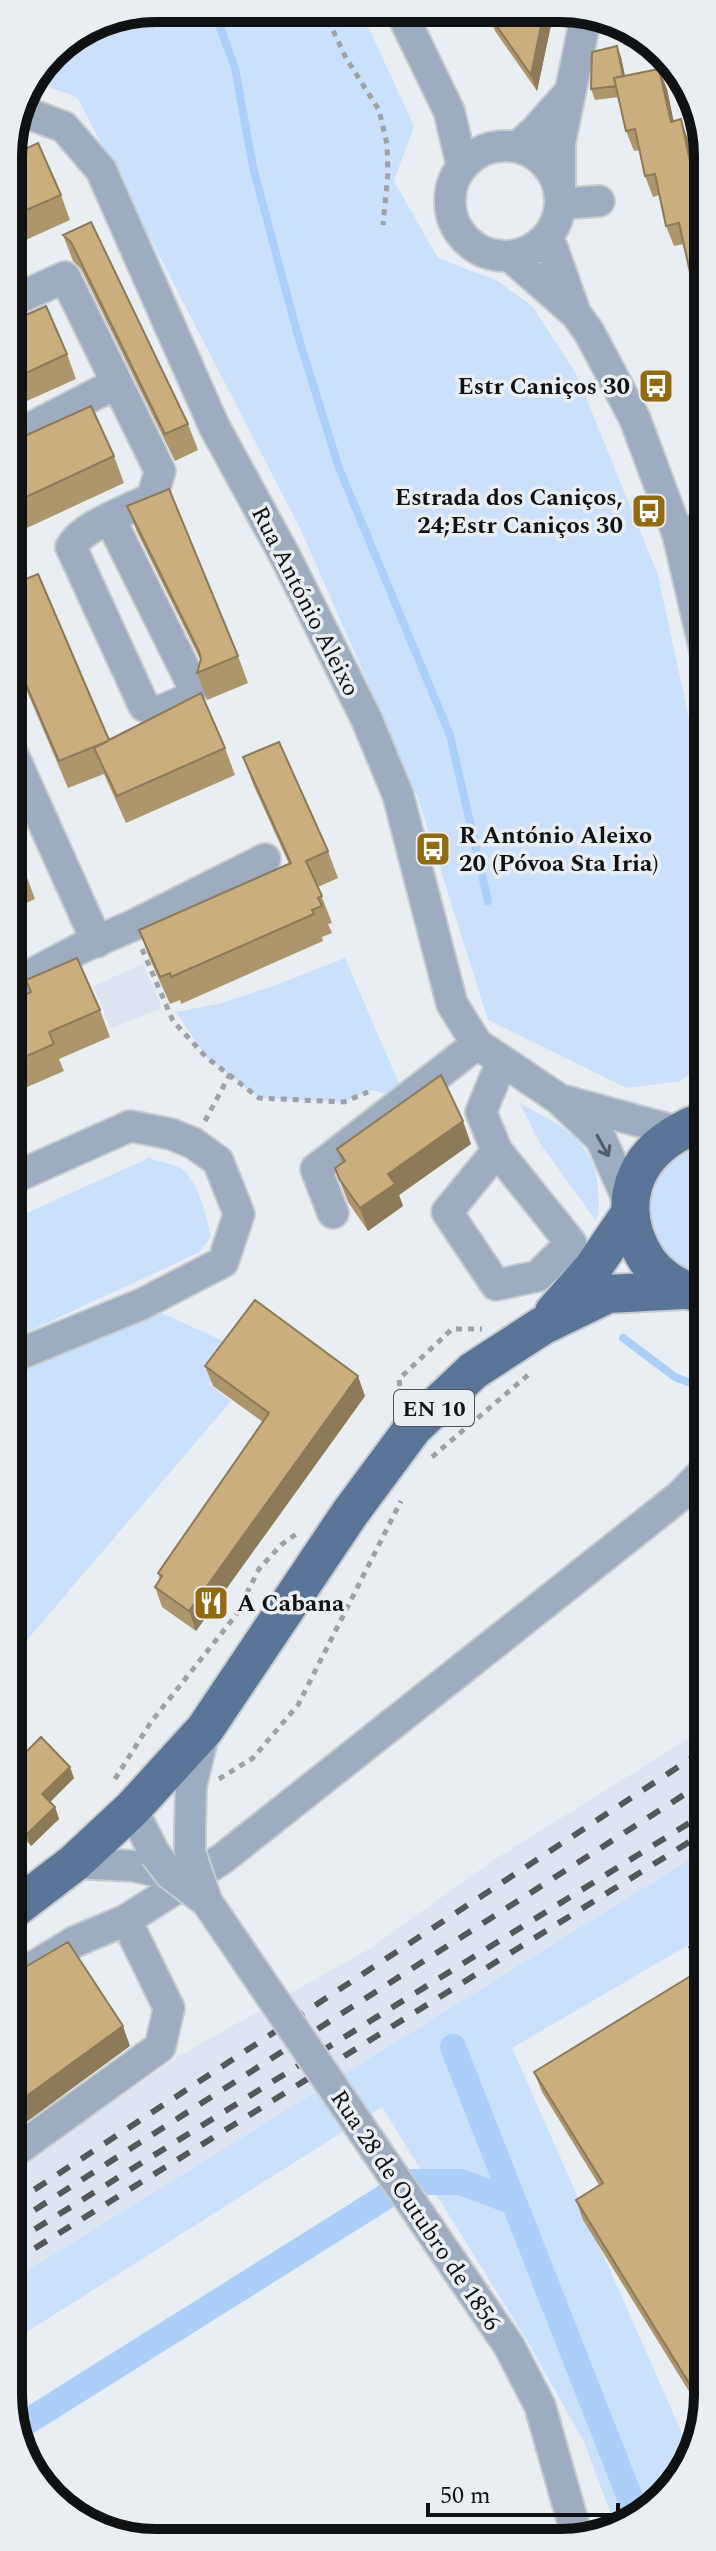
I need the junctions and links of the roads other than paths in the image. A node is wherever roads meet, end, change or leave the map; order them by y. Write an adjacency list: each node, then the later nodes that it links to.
1 (406, 22): 4 (street)
2 (584, 25): 3 (street)
3 (569, 92): 6 (street); 8 (street)
4 (449, 111): 6 (street); 7 (street)
5 (29, 114): 22 (street, Rua António Aleixo)
6 (508, 147): 7 (street); 8 (street)
7 (462, 166): 11 (street)
8 (560, 200): 9 (street); 10 (street)
9 (599, 201)
10 (548, 236): 11 (street); 13 (street)
11 (511, 257): 13 (street)
12 (22, 297): 14 (street)
13 (576, 314): 17 (street)
14 (117, 383): 15 (street); 16 (street)
15 (22, 432)
16 (110, 519): 16 (street)
17 (692, 531)
18 (22, 775): 20 (street)
19 (265, 859): 20 (street)
20 (97, 942): 21 (street)
21 (22, 980)
22 (477, 1044): 23 (street, Rua António Aleixo); 30 (street)
23 (502, 1061): 24 (street, Rua António Aleixo); 27 (street)
24 (559, 1099): 25 (street, Rua António Aleixo); 29 (street, Rua António Aleixo, one-way to 29)
25 (694, 1122)
26 (694, 1124): 29 (main road)
27 (497, 1151)
28 (22, 1174): 34 (street)
29 (630, 1210): 31 (main road); 33 (main road)
30 (333, 1213)
31 (694, 1291)
32 (694, 1292): 33 (main road)
33 (542, 1326): 36 (main road, EN 10)
34 (22, 1353)
35 (694, 1481): 42 (street)
36 (205, 1729): 37 (main road, EN 10); 40 (street, Rua 28 de Outubro de 1856, bridge)
37 (132, 1809): 38 (main road, EN 10); 39 (street, Rua 28 de Outubro de 1856)
38 (74, 1863): 39 (street); 41 (main road, EN 10)
39 (152, 1865): 40 (street, Rua 28 de Outubro de 1856, bridge)
40 (207, 1902): 45 (street, Rua 28 de Outubro de 1856, bridge)
41 (22, 1903)
42 (126, 1920): 43 (street); 44 (street)
43 (22, 1974)
44 (22, 2146)
45 (574, 2527)

